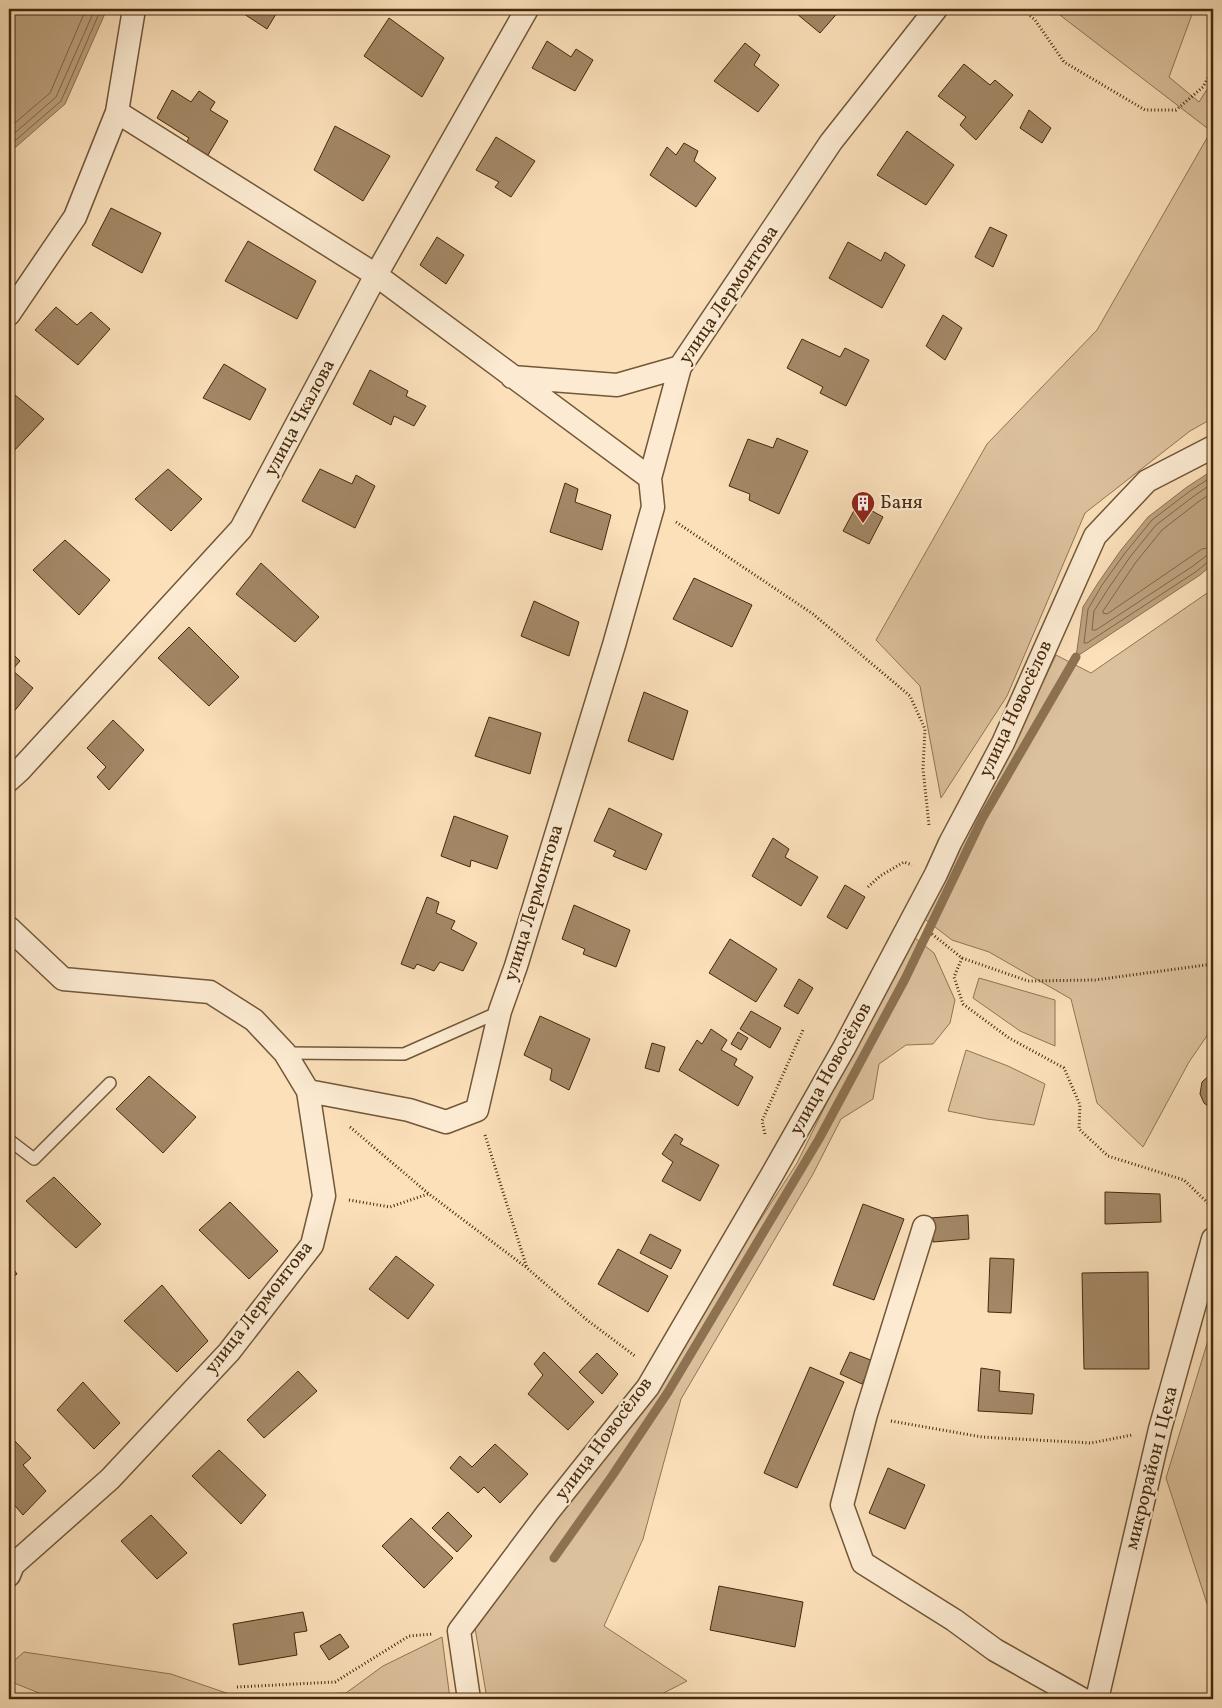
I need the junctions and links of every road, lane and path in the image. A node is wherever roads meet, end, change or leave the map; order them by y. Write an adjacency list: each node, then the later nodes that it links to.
1 (134, 9): 6 (street)
2 (527, 9): 7 (street, улица Чкалова)
3 (936, 9): 9 (street, улица Лермонтова)
4 (1022, 9): 5 (path)
5 (1213, 68)
6 (117, 112): 7 (street); 8 (street)
7 (376, 275): 10 (street); 14 (street, улица Чкалова)
8 (9, 314)
9 (680, 367): 10 (street); 12 (street, улица Лермонтова)
10 (512, 377): 12 (street)
11 (1213, 447): 15 (street, улица Новосёлов)
12 (650, 478): 13 (street, улица Лермонтова)
13 (653, 507): 15 (path); 22 (street, улица Лермонтова)
14 (9, 780)
15 (950, 843): 16 (street, улица Новосёлов)
16 (936, 874): 17 (path); 30 (street, улица Новосёлов)
17 (868, 887)
18 (9, 928): 24 (street)
19 (944, 944): 20 (path)
20 (962, 958): 21 (path); 33 (path)
21 (1213, 964)
22 (500, 1011): 24 (lane); 27 (street, улица Лермонтова)
23 (803, 1030): 30 (path)
24 (285, 1053): 26 (street)
25 (110, 1083): 29 (lane)
26 (308, 1091): 27 (street); 32 (street, улица Лермонтова)
27 (477, 1110): 36 (path)
28 (345, 1123): 31 (path)
29 (9, 1140)
30 (773, 1173): 37 (street, улица Новосёлов)
31 (429, 1194): 32 (path); 36 (path)
32 (324, 1196): 40 (street, улица Лермонтова)
33 (1213, 1208)
34 (924, 1227): 38 (street)
35 (1213, 1239): 39 (street, микрорайон 1 Цеха)
36 (528, 1268): 37 (path)
37 (656, 1372): 41 (street, улица Новосёлов)
38 (866, 1416): 39 (path); 46 (street)
39 (1160, 1429): 47 (street, микрорайон 1 Цеха)
40 (9, 1575)
41 (459, 1631): 42 (street); 43 (path)
42 (464, 1666): 44 (street); 45 (path)
43 (237, 1687)
44 (469, 1699)
45 (638, 1699)
46 (1082, 1699)
47 (1097, 1699)

